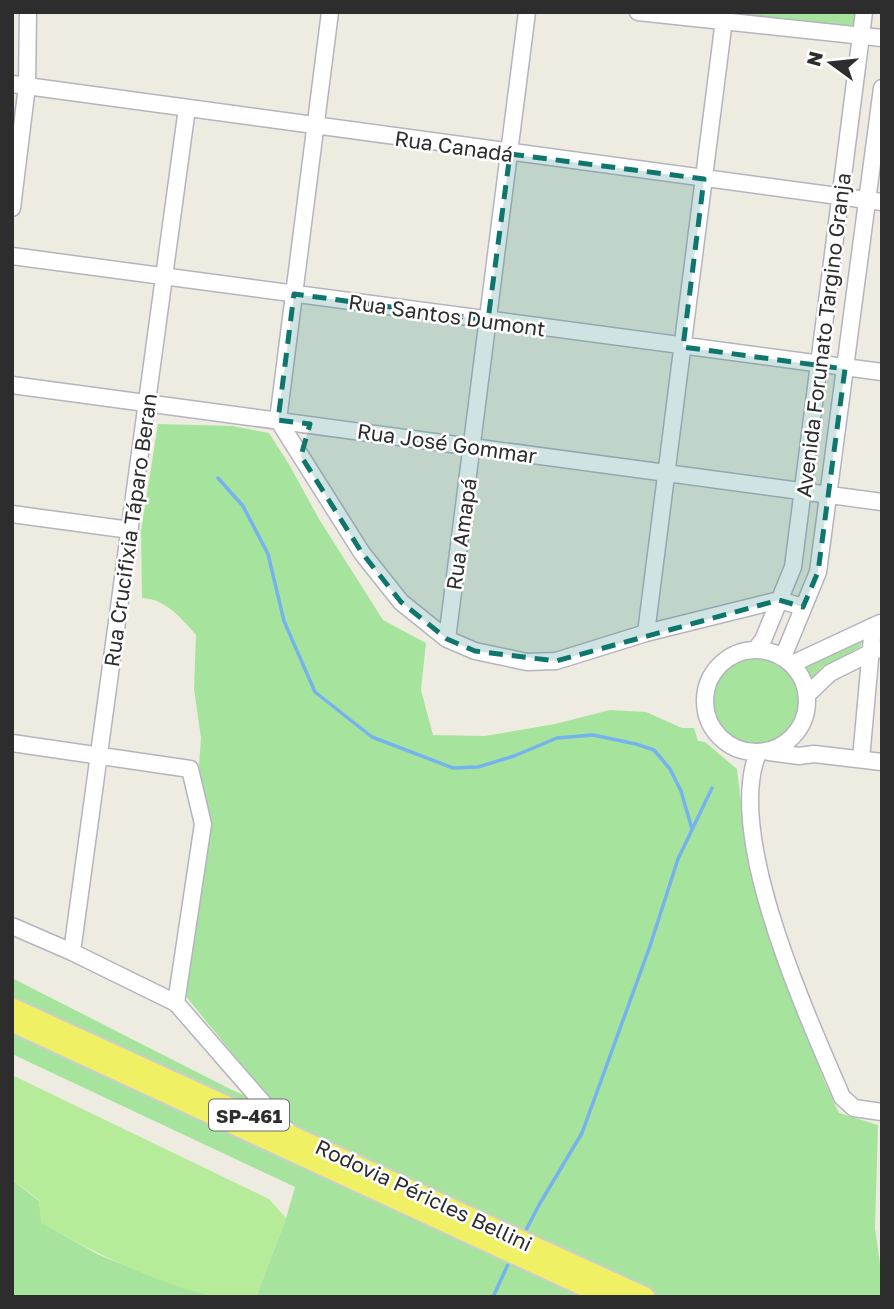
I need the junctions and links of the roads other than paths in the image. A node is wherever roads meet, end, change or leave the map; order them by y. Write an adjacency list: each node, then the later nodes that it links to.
1 (28, 12): 9 (street)
2 (330, 12): 12 (street)
3 (527, 12): 13 (street, Rua Amapá)
4 (638, 12): 6 (street)
5 (864, 12): 7 (street, Avenida Forunato Targino Granja)
6 (724, 17): 7 (street); 14 (street)
7 (861, 36): 8 (street); 15 (street, Avenida Forunato Targino Granja)
8 (882, 38)
9 (20, 85): 11 (street, Rua Canadá); 17 (street)
10 (882, 88): 16 (street, Avenida Forunato Targino Granja)
11 (187, 108): 12 (street, Rua Canadá); 19 (street, Rua Crucifixia Táparo Beran)
12 (315, 126): 13 (street, Rua Canadá); 20 (street)
13 (510, 153): 14 (street, Rua Canadá); 21 (street, Rua Amapá)
14 (704, 179): 15 (street, Rua Canadá); 22 (street)
15 (840, 198): 16 (street, Rua Canadá); 23 (street, Avenida Forunato Targino Granja)
16 (874, 202): 24 (street, Avenida Forunato Targino Granja)
17 (12, 208)
18 (12, 256): 19 (street, Rua Santos Dumont)
19 (164, 276): 20 (street, Rua Santos Dumont); 27 (street, Rua Crucifixia Táparo Beran)
20 (294, 294): 21 (street, Rua Santos Dumont); 28 (street)
21 (488, 320): 22 (street, Rua Santos Dumont); 30 (street, Rua Amapá)
22 (683, 347): 23 (street, Rua Santos Dumont); 32 (street)
23 (819, 365): 24 (street, Rua Santos Dumont); 33 (street, Avenida Forunato Targino Granja)
24 (845, 369): 25 (street, Rua Santos Dumont); 34 (street, Avenida Forunato Targino Granja)
25 (882, 372)
26 (12, 385): 27 (street, Rua José Gommar)
27 (147, 403): 28 (street, Rua José Gommar); 37 (street, Rua Crucifixia Táparo Beran)
28 (278, 419): 29 (street, Rua José Gommar); 31 (street)
29 (318, 425): 30 (street, Rua José Gommar); 31 (street)
30 (472, 447): 32 (street, Rua José Gommar); 42 (street, Rua Amapá)
31 (301, 456): 42 (street)
32 (667, 473): 33 (street, Rua José Gommar); 41 (street)
33 (802, 492): 34 (street, Rua José Gommar); 38 (street, Avenida Forunato Targino Granja)
34 (828, 495): 35 (street, Rua José Gommar); 39 (street, Avenida Forunato Targino Granja)
35 (882, 502)
36 (12, 514): 37 (street)
37 (130, 530): 52 (street, Rua Crucifixia Táparo Beran)
38 (779, 600): 39 (street); 41 (street); 43 (street, Avenida Forunato Targino Granja)
39 (803, 607): 45 (street, Avenida Forunato Targino Granja)
40 (877, 624): 44 (street); 45 (street)
41 (646, 633): 42 (street)
42 (447, 639)
43 (756, 649): 45 (street); 49 (street)
44 (876, 650): 46 (street); 53 (street)
45 (787, 660): 46 (street)
46 (807, 695): 47 (street)
47 (796, 734): 50 (street); 51 (street)
48 (12, 743): 52 (street)
49 (737, 749): 50 (street); 55 (street)
50 (762, 752): 51 (street); 55 (street)
51 (814, 754): 53 (street)
52 (99, 756): 57 (street, Rua Crucifixia Táparo Beran); 58 (street)
53 (861, 759): 54 (street)
54 (882, 762)
55 (750, 786): 61 (street)
56 (12, 926): 57 (street)
57 (72, 952): 58 (street)
58 (176, 1003): 62 (street)
59 (12, 1008): 62 (main road, Rodovia Péricles Bellini / SP-461)
60 (16, 1024): 63 (main road, Rodovia Péricles Bellini / SP-461)
61 (882, 1112)
62 (290, 1133): 63 (main road, Rodovia Péricles Bellini / SP-461)
63 (484, 1230): 64 (main road, Rodovia Péricles Bellini / SP-461)
64 (544, 1258): 65 (main road, Rodovia Péricles Bellini / SP-461); 66 (main road, Rodovia Péricles Bellini / SP-461)
65 (607, 1297)
66 (645, 1297)

